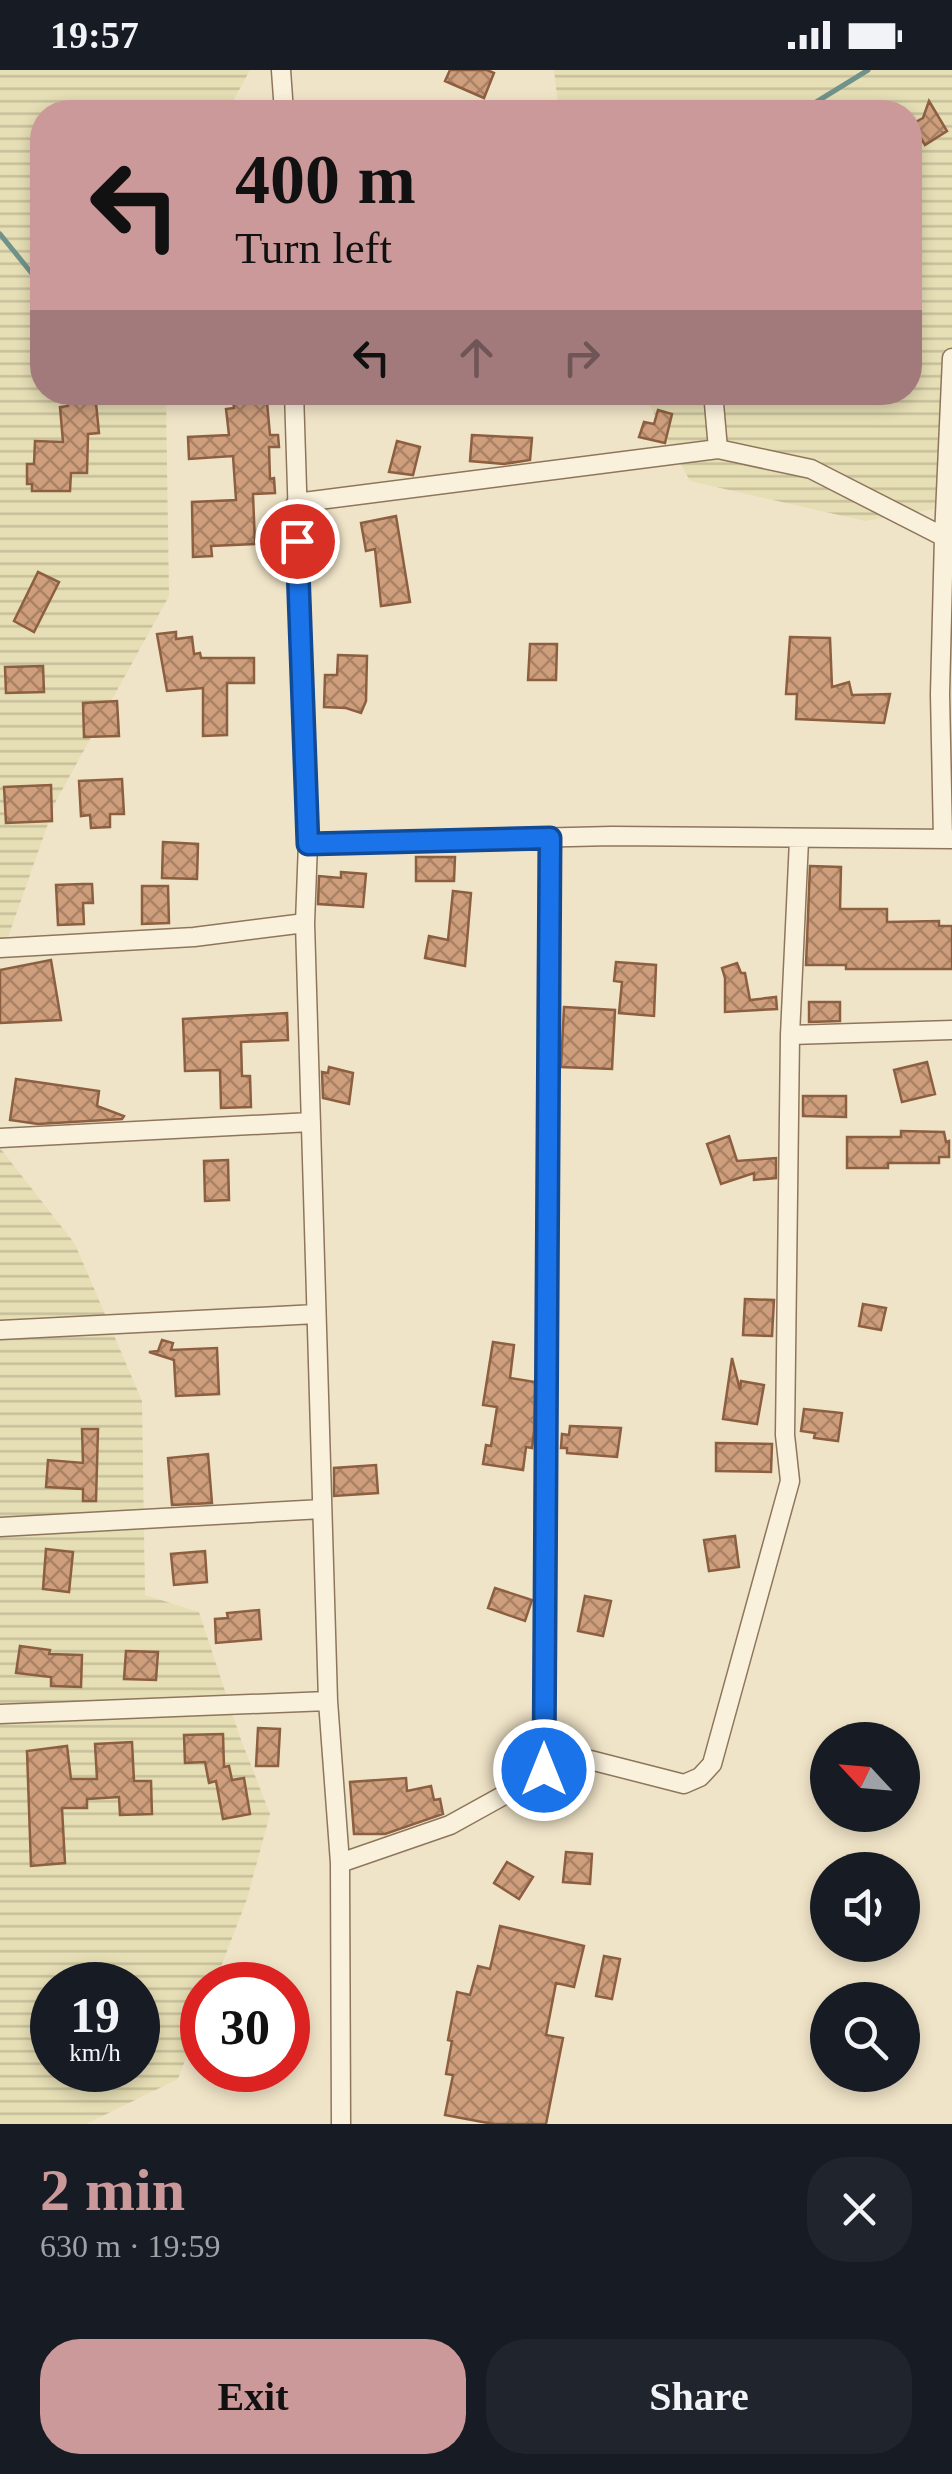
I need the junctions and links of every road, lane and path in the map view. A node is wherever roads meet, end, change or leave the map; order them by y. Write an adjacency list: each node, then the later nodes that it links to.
1 (281, 70): 2 (street)
2 (283, 100)
3 (952, 358): 8 (street)
4 (294, 405): 7 (street)
5 (715, 405): 6 (street)
6 (718, 449): 7 (street); 8 (street)
7 (296, 503): 12 (street)
8 (944, 536): 10 (street)
9 (550, 838): 11 (street); 12 (street); 25 (street)
10 (948, 839): 11 (street)
11 (799, 840): 16 (street)
12 (308, 844): 13 (street)
13 (304, 923): 14 (street); 17 (street)
14 (0, 948)
15 (952, 1030): 16 (street)
16 (790, 1035): 25 (street)
17 (310, 1122): 18 (street); 19 (street)
18 (0, 1138)
19 (316, 1314): 20 (street); 21 (street)
20 (0, 1330)
21 (322, 1509): 22 (street); 23 (street)
22 (0, 1528)
23 (328, 1701): 24 (street); 26 (street)
24 (0, 1714)
25 (544, 1770): 26 (street)
26 (340, 1862): 27 (street)
27 (341, 2124)

